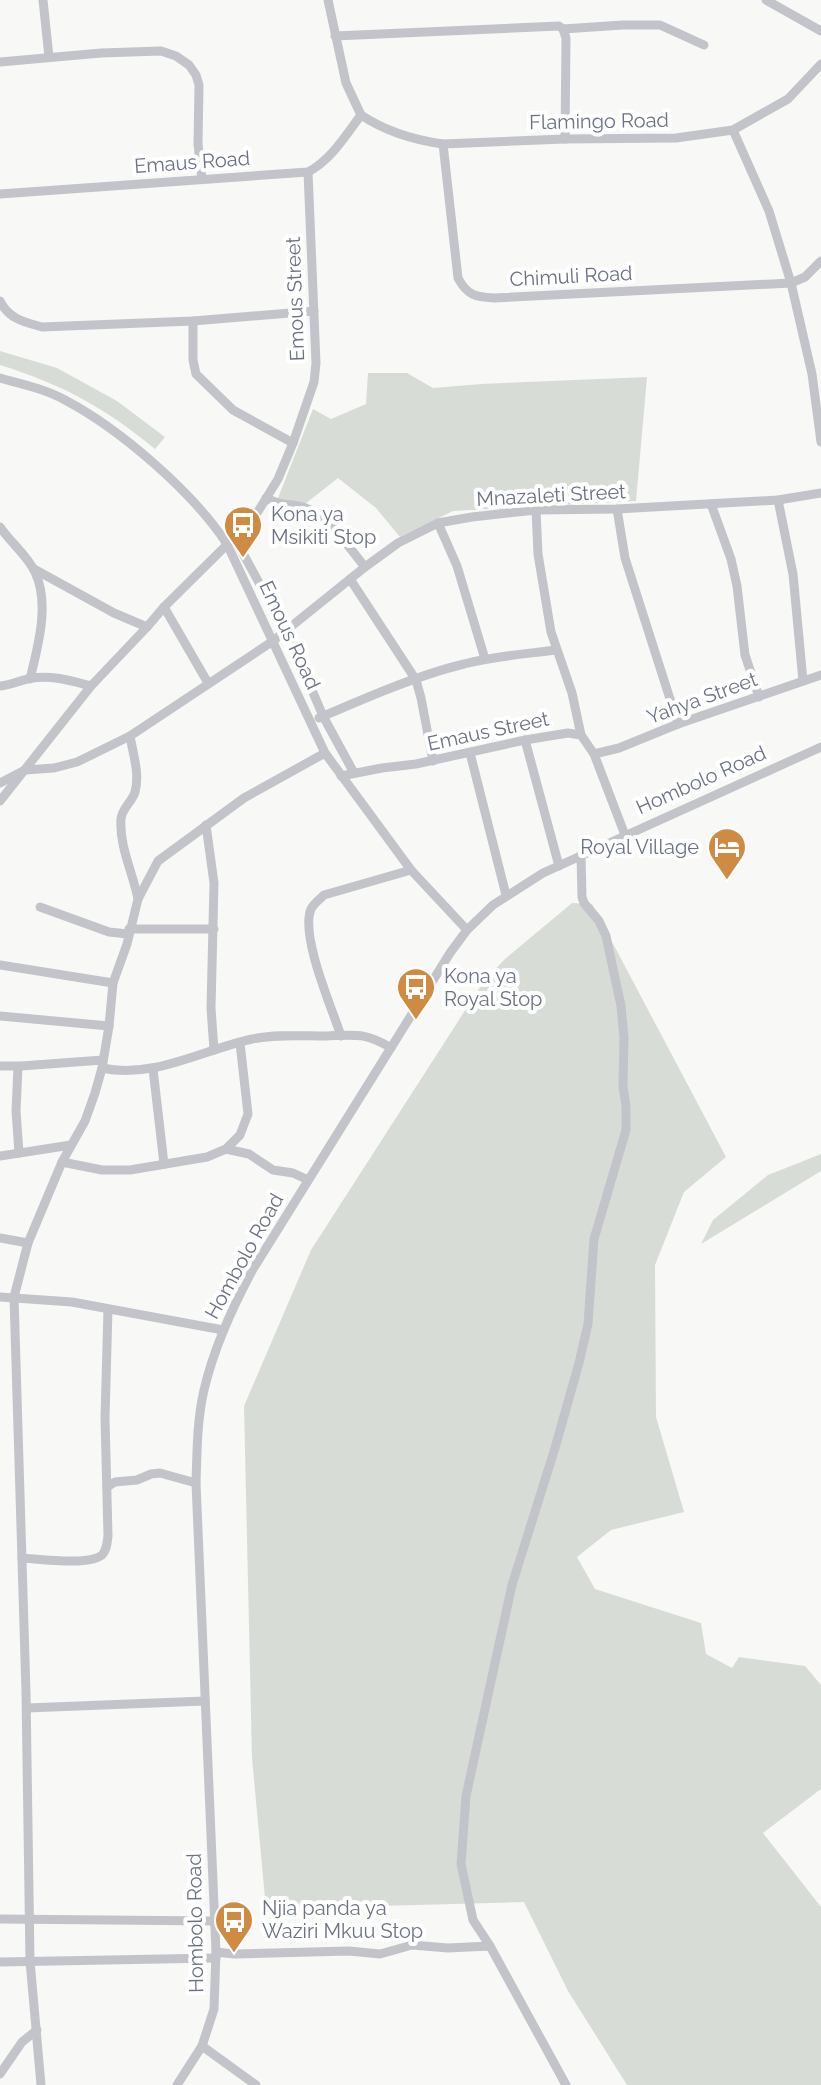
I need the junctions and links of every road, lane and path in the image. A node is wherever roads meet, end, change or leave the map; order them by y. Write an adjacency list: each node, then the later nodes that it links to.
1 (43, 0): 8 (street)
2 (328, 0): 6 (street)
3 (766, 0): 5 (street)
4 (563, 29): 6 (street); 7 (street); 13 (street)
5 (821, 31)
6 (335, 36): 11 (street)
7 (704, 45)
8 (49, 57): 9 (street); 16 (street)
9 (0, 62)
10 (821, 64): 12 (street, Flamingo Road)
11 (361, 115): 14 (street, Flamingo Road); 15 (street)
12 (733, 130): 13 (street, Flamingo Road); 19 (street)
13 (565, 139): 14 (street, Flamingo Road)
14 (443, 144): 19 (street, Chimuli Road)
15 (308, 172): 16 (street, Emaus Road); 21 (street, Emous Street)
16 (202, 179): 17 (street, Emaus Road)
17 (0, 194)
18 (821, 261): 19 (street)
19 (791, 283): 24 (street)
20 (0, 301): 22 (street)
21 (314, 311): 22 (street); 25 (street, Emous Street)
22 (193, 321): 25 (street)
23 (0, 378): 34 (street, Emous Road)
24 (821, 442)
25 (293, 443): 27 (street, Emous Street)
26 (821, 493): 28 (street, Mnazaleti Street)
27 (266, 498): 34 (street, Emous Street); 35 (street)
28 (778, 500): 29 (street, Mnazaleti Street); 47 (street)
29 (711, 504): 30 (street, Mnazaleti Street); 51 (street)
30 (617, 509): 31 (street, Mnazaleti Street); 54 (street)
31 (536, 510): 32 (street, Mnazaleti Street); 42 (street)
32 (438, 523): 35 (street, Mnazaleti Street); 43 (street)
33 (0, 527): 36 (street)
34 (230, 540): 38 (street, Emous Street); 40 (street); 41 (street, Emous Road)
35 (365, 567): 37 (street, Mnazaleti Street)
36 (34, 569): 39 (street); 45 (street)
37 (350, 579): 40 (street, Mnazaleti Street); 46 (street)
38 (164, 607): 39 (street, Emous Street); 48 (street)
39 (147, 627): 50 (street, Emous Street)
40 (286, 631): 41 (street, Mnazaleti Street); 52 (street)
41 (273, 641): 48 (street, Mnazaleti Street); 53 (street, Emous Road)
42 (556, 650): 43 (street); 55 (street)
43 (485, 659): 46 (street)
44 (821, 675): 47 (street, Yahya Street)
45 (30, 679): 49 (street); 50 (street)
46 (416, 680): 52 (street); 62 (street)
47 (803, 681): 51 (street, Yahya Street)
48 (208, 683): 56 (street, Mnazaleti Street)
49 (0, 686)
50 (91, 686): 63 (street, Emous Street)
51 (759, 697): 54 (street, Yahya Street)
52 (323, 716): 53 (street); 64 (street)
53 (310, 722): 59 (street, Emous Road)
54 (678, 724): 61 (street, Yahya Street)
55 (581, 735): 57 (street, Emaus Street); 61 (street)
56 (130, 736): 63 (street, Mnazaleti Street); 74 (street)
57 (525, 740): 60 (street, Emaus Street); 71 (street)
58 (821, 747): 69 (street, Hombolo Road)
59 (325, 753): 65 (street, Emous Road); 68 (street)
60 (470, 753): 62 (street, Emaus Street); 73 (street)
61 (594, 754): 69 (street)
62 (433, 761): 64 (street, Emaus Street)
63 (25, 770): 66 (street); 67 (street, Emous Street)
64 (354, 773): 65 (street, Emaus Street)
65 (341, 776): 72 (street, Emous Road)
66 (0, 783)
67 (0, 801)
68 (206, 825): 74 (street); 76 (street)
69 (625, 835): 70 (street, Hombolo Road)
70 (581, 855): 71 (street, Hombolo Road); 112 (street)
71 (559, 866): 73 (street, Hombolo Road)
72 (411, 870): 77 (street, Emous Road); 83 (street)
73 (506, 895): 77 (street, Hombolo Road)
74 (138, 899): 78 (street)
75 (40, 907): 78 (street)
76 (214, 929): 78 (street); 86 (street)
77 (467, 930): 85 (street, Hombolo Road)
78 (129, 931): 80 (street)
79 (0, 965): 80 (street)
80 (113, 983): 82 (street)
81 (0, 1016): 82 (street)
82 (109, 1026): 87 (street)
83 (341, 1036): 84 (street); 85 (street)
84 (240, 1043): 86 (street); 92 (street)
85 (391, 1048): 97 (street, Hombolo Road)
86 (214, 1050): 90 (street)
87 (103, 1064): 89 (street); 90 (street); 91 (street)
88 (0, 1066): 89 (street)
89 (18, 1067): 93 (street)
90 (153, 1069): 96 (street)
91 (71, 1145): 93 (street); 95 (street)
92 (226, 1149): 96 (street); 97 (street)
93 (19, 1153): 94 (street)
94 (0, 1156)
95 (62, 1162): 96 (street); 99 (street)
96 (164, 1164)
97 (308, 1180): 103 (street, Hombolo Road)
98 (0, 1238): 99 (street)
99 (28, 1243): 101 (street)
100 (0, 1297): 101 (street)
101 (14, 1297): 102 (street); 106 (street)
102 (108, 1309): 103 (street); 105 (street)
103 (223, 1330): 104 (street, Hombolo Road)
104 (196, 1483): 105 (street); 107 (street, Hombolo Road)
105 (107, 1487): 106 (street)
106 (22, 1558): 108 (street)
107 (205, 1701): 108 (street); 111 (street, Hombolo Road)
108 (27, 1708): 110 (street)
109 (0, 1919): 110 (street)
110 (29, 1919): 111 (street); 114 (street)
111 (215, 1921): 113 (street, Hombolo Road)
112 (490, 1946): 113 (street); 122 (street)
113 (216, 1955): 114 (street); 117 (street, Hombolo Road)
114 (30, 1961): 115 (street); 116 (street)
115 (0, 1962)
116 (37, 2030): 118 (street); 119 (street)
117 (202, 2046): 120 (street, Hombolo Road); 121 (street)
118 (0, 2074)
119 (41, 2085)
120 (177, 2085)
121 (256, 2085)
122 (566, 2085)

